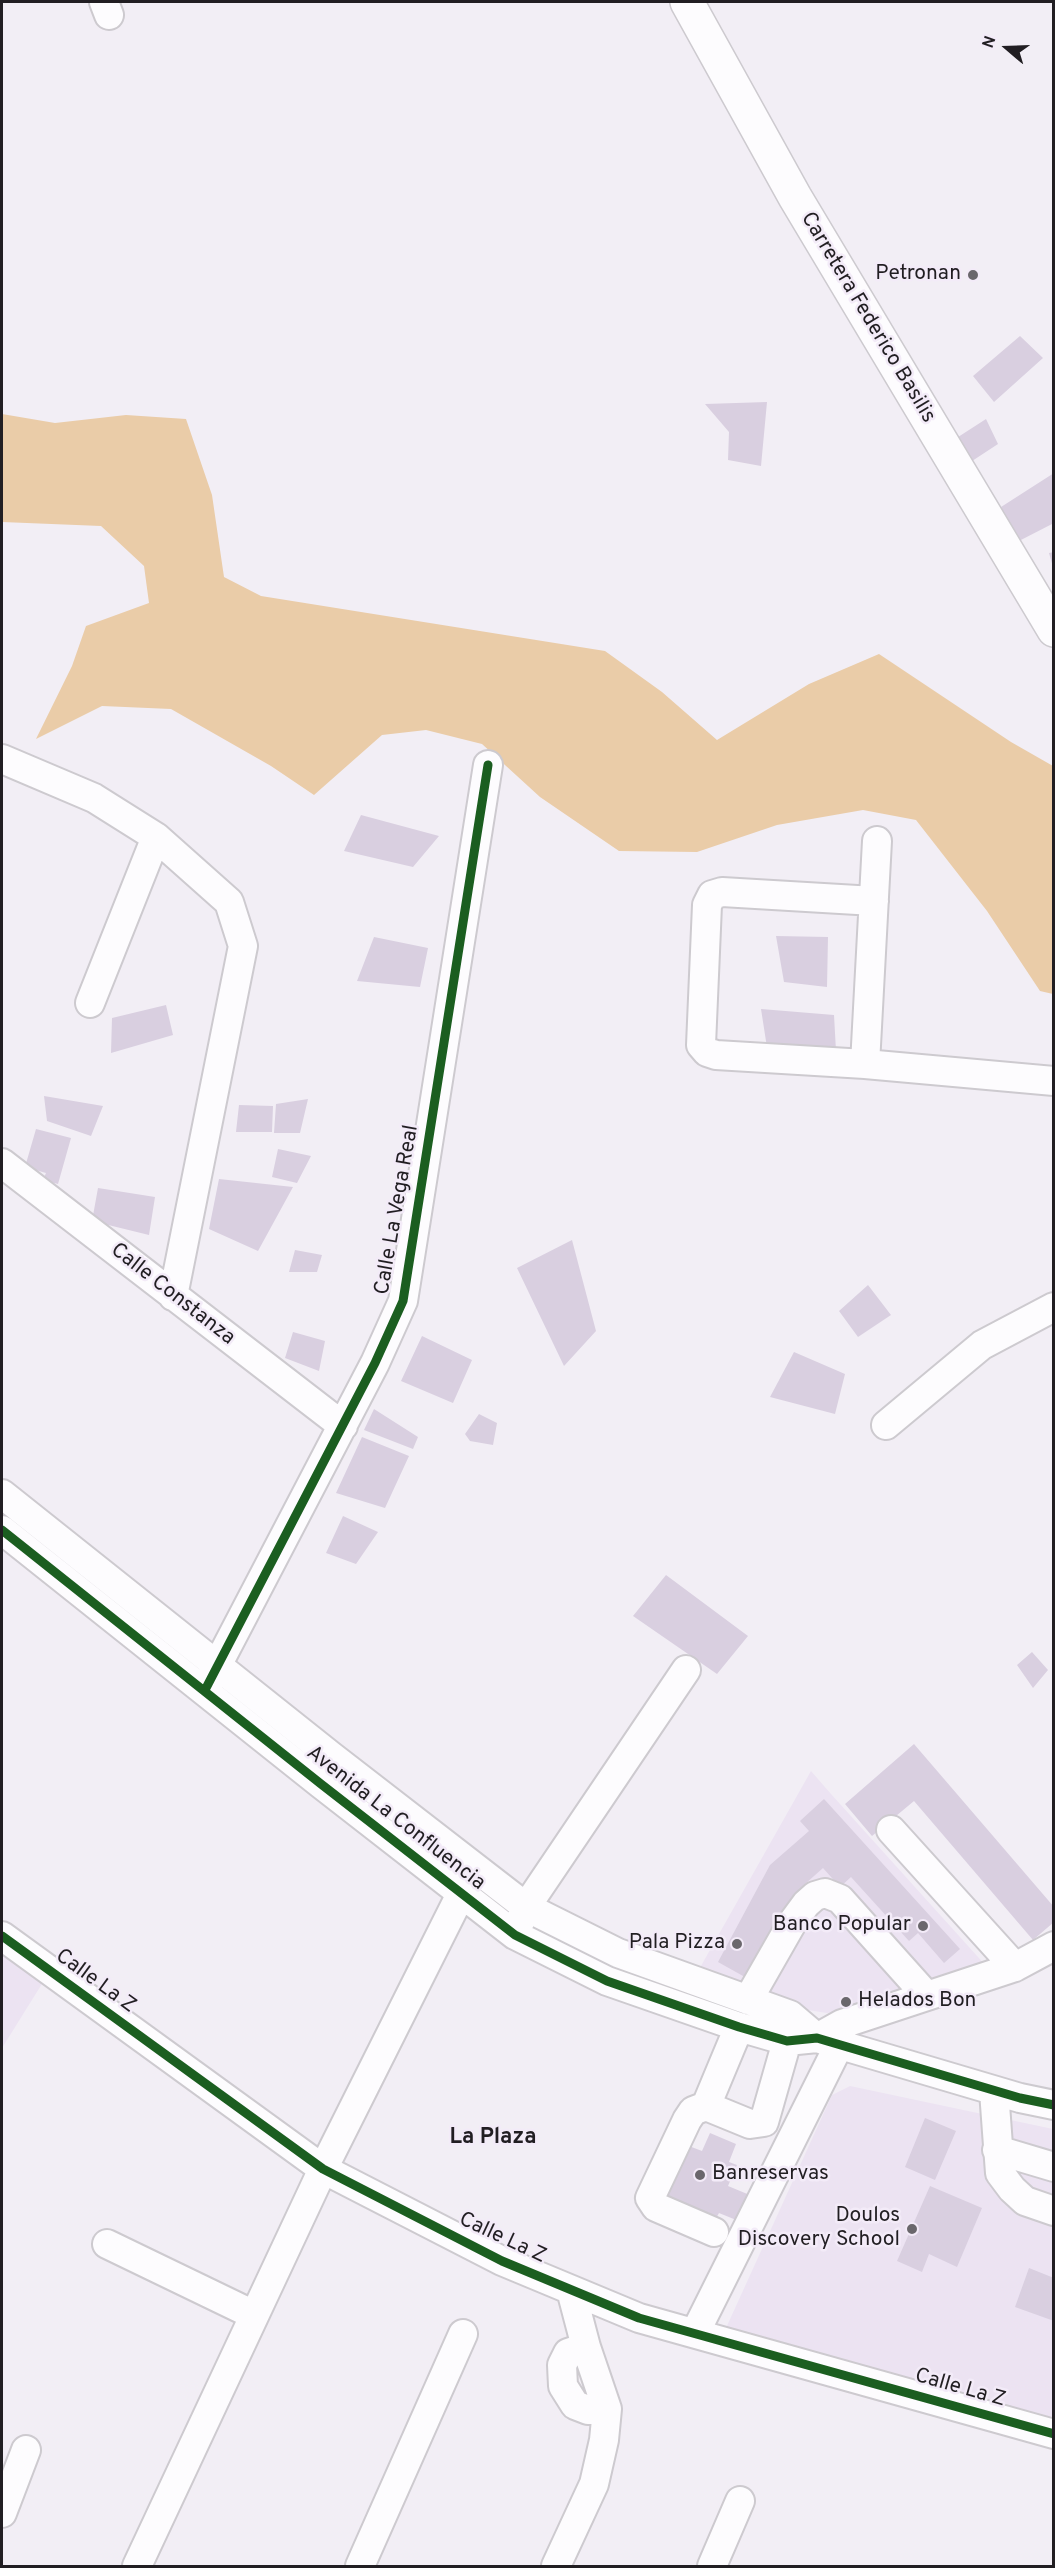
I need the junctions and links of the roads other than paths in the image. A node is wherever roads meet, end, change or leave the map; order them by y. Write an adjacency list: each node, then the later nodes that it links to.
1 (687, 2): 2 (main road, Carretera Federico Basilis)
2 (1053, 630)
3 (2, 759): 5 (street)
4 (488, 765): 15 (street, Calle La Vega Real)
5 (156, 837): 8 (street); 12 (street)
6 (877, 841): 7 (street)
7 (874, 901): 9 (street); 9 (street)
8 (90, 1003)
9 (865, 1064): 10 (street)
10 (1053, 1081)
11 (2, 1163): 12 (street, Calle Constanza)
12 (173, 1296): 15 (street, Calle Constanza)
13 (1053, 1307): 14 (street)
14 (886, 1425)
15 (343, 1426): 18 (street, Calle La Vega Real)
16 (2, 1494): 18 (street, Avenida La Confluencia)
17 (2, 1530): 20 (street, Avenida La Confluencia)
18 (218, 1664): 20 (street, Calle La Vega Real); 23 (street, Avenida La Confluencia)
19 (686, 1670): 23 (street)
20 (205, 1690): 22 (street, Avenida La Confluencia)
21 (891, 1830): 27 (street)
22 (461, 1894): 24 (street, Avenida La Confluencia); 38 (street)
23 (526, 1906): 24 (street); 29 (street, Avenida La Confluencia)
24 (515, 1935): 30 (street, Avenida La Confluencia)
25 (8, 1946): 38 (street, Calle La Z)
26 (1053, 1946): 27 (street)
27 (1015, 1968): 28 (street)
28 (926, 1995): 29 (street); 32 (street)
29 (748, 2000): 32 (street, Avenida La Confluencia)
30 (739, 2027): 31 (street, Avenida La Confluencia); 35 (street)
31 (787, 2041): 32 (street, Avenida La Confluencia); 35 (street)
32 (828, 2042): 33 (street); 44 (street)
33 (994, 2091): 34 (street); 36 (street)
34 (1053, 2105)
35 (706, 2106): 40 (street)
36 (997, 2150): 37 (street); 39 (street)
37 (1053, 2167)
38 (323, 2169): 42 (street, Calle La Z); 43 (street)
39 (1053, 2211)
40 (714, 2232)
41 (107, 2244): 43 (street)
42 (571, 2290): 44 (street, Calle La Z); 52 (street)
43 (255, 2315): 50 (street)
44 (694, 2333): 46 (street, Calle La Z)
45 (463, 2334): 51 (street)
46 (1053, 2434)
47 (26, 2450): 49 (street)
48 (740, 2501): 53 (street)
49 (2, 2513)
50 (137, 2566)
51 (360, 2566)
52 (556, 2566)
53 (712, 2566)

